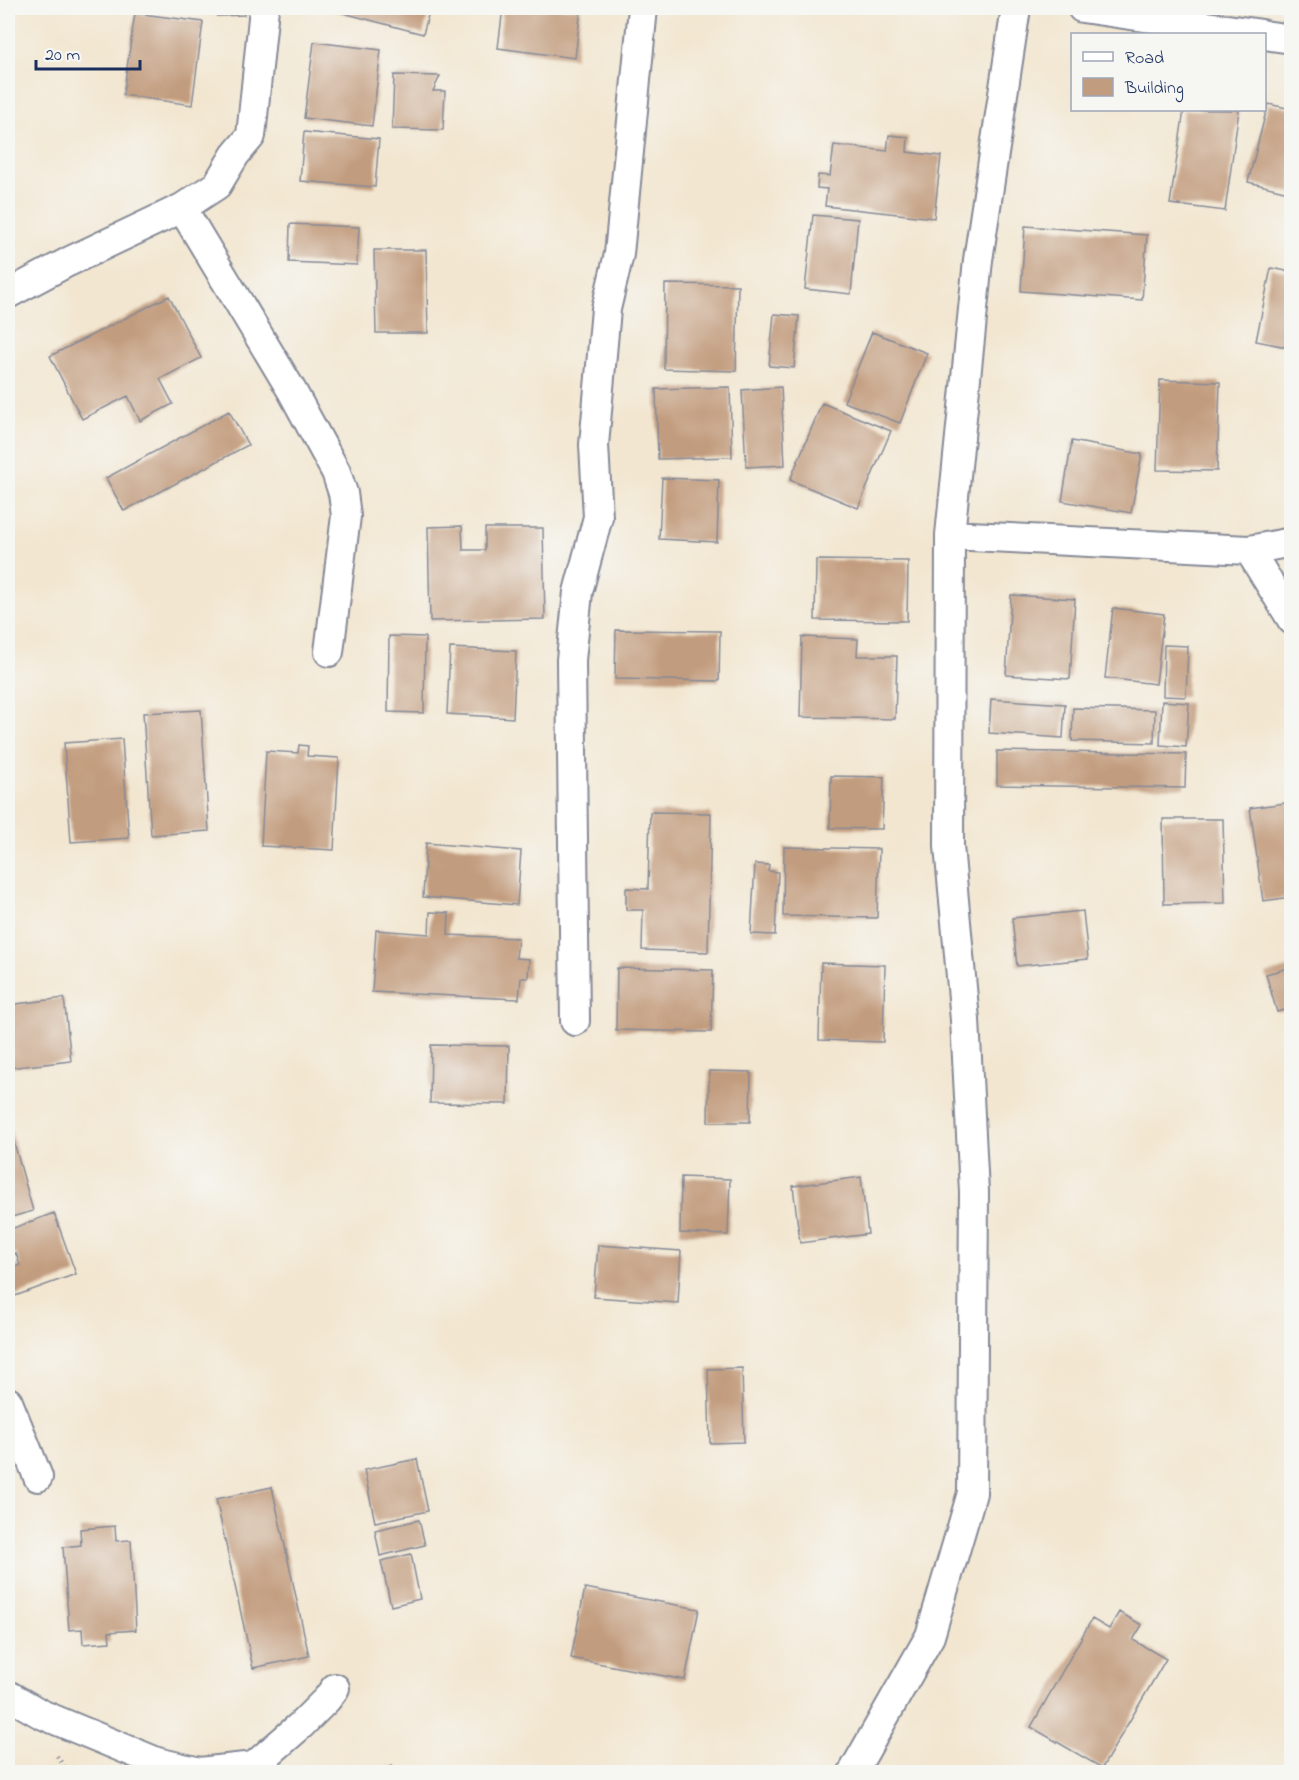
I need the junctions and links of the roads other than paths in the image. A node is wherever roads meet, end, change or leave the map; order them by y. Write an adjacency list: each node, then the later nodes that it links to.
1 (264, 8): 8 (street)
2 (643, 8): 15 (street)
3 (1016, 8): 10 (street)
4 (1082, 8): 5 (street)
5 (1250, 33)
6 (1266, 35): 7 (street)
7 (1292, 39)
8 (182, 208): 9 (street); 14 (street)
9 (8, 294)
10 (950, 535): 12 (street); 20 (street)
11 (1292, 542): 12 (street)
12 (1249, 550): 13 (street)
13 (1292, 620)
14 (329, 652)
15 (575, 1021)
16 (8, 1402): 17 (street)
17 (38, 1477)
18 (335, 1688): 19 (street)
19 (8, 1695)
20 (853, 1773)

